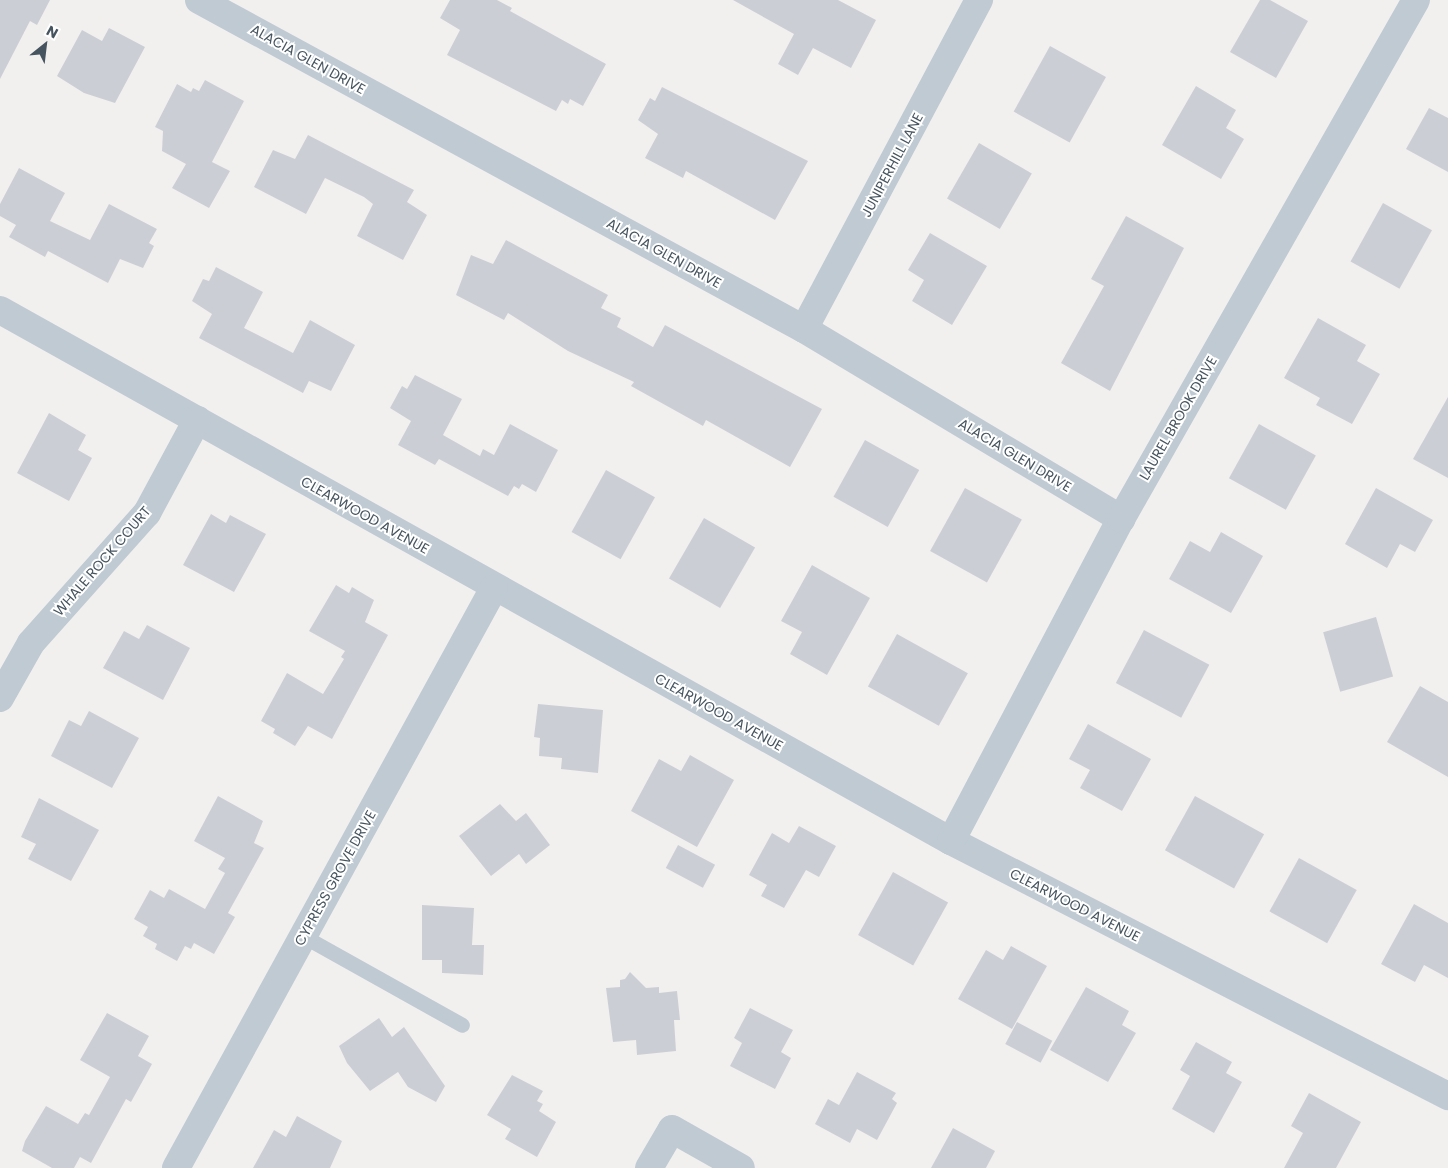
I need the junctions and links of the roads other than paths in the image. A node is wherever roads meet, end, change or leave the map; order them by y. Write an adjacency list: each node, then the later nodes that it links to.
1 (199, 0): 5 (street, ALACIA GLEN DRIVE)
2 (980, 0): 5 (street, JUNIPERHILL LANE)
3 (1416, 0): 7 (street, LAUREL BROOK DRIVE)
4 (0, 310): 6 (street, CLEARWOOD AVENUE)
5 (804, 329): 7 (street, ALACIA GLEN DRIVE)
6 (197, 420): 8 (street, CLEARWOOD AVENUE); 9 (street, WHALE ROCK COURT)
7 (1121, 519): 10 (street, LAUREL BROOK DRIVE)
8 (494, 588): 10 (street, CLEARWOOD AVENUE); 11 (street, CYPRESS GROVE DRIVE)
9 (0, 698)
10 (951, 841): 13 (street, CLEARWOOD AVENUE)
11 (303, 936): 12 (lane); 14 (street, CYPRESS GROVE DRIVE)
12 (462, 1026)
13 (1448, 1096)
14 (176, 1168)
15 (649, 1168): 16 (street)
16 (741, 1168)

